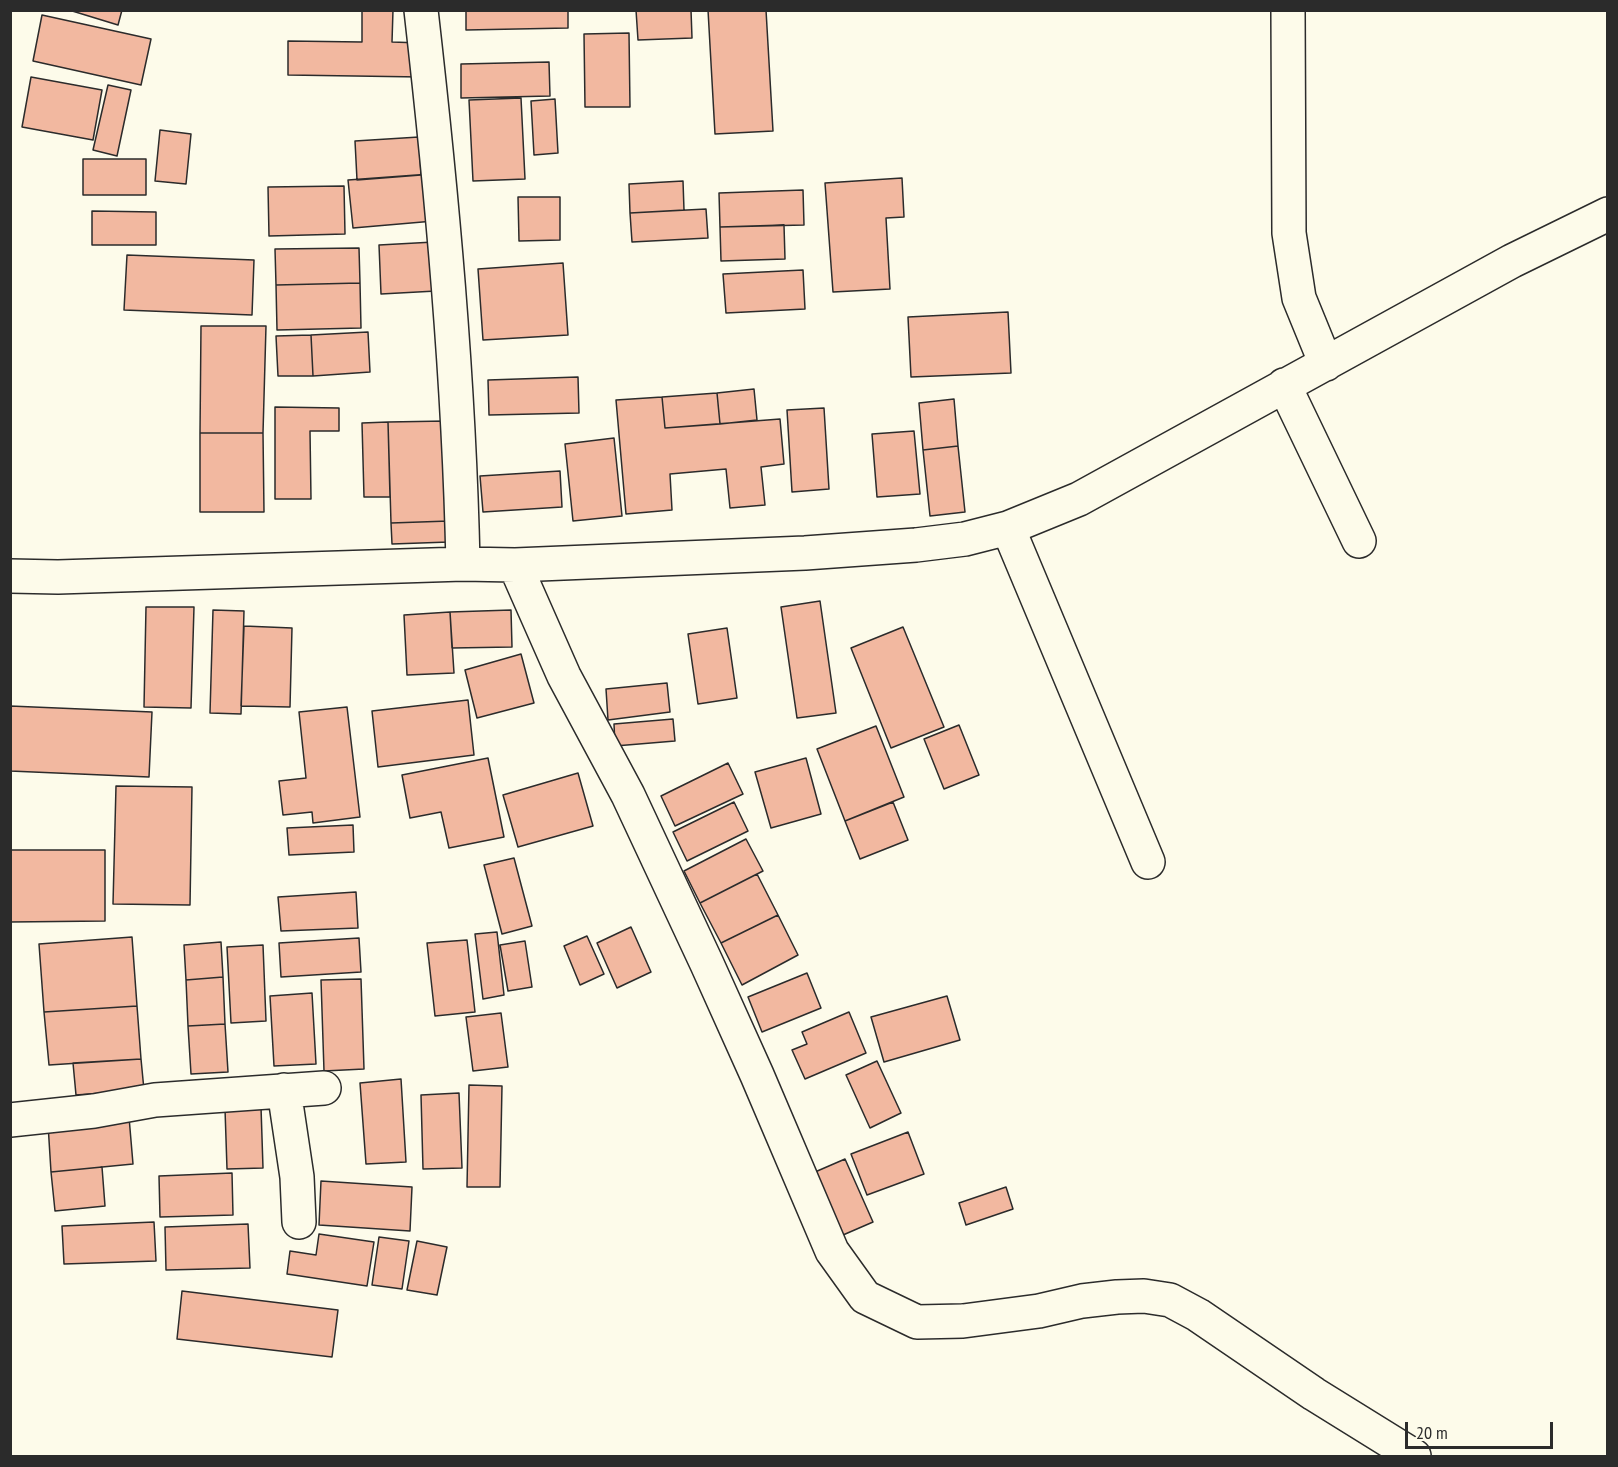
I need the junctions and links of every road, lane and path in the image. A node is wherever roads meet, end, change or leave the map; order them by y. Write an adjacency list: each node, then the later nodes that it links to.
1 (421, 10): 8 (street)
2 (1288, 10): 4 (street)
3 (1608, 214): 4 (street)
4 (1326, 364): 5 (street)
5 (1284, 385): 6 (street); 7 (street)
6 (1008, 528): 9 (street); 11 (street)
7 (1359, 542)
8 (463, 564): 9 (street); 10 (street)
9 (514, 565): 16 (street)
10 (10, 576)
11 (1148, 862)
12 (324, 1088): 13 (street)
13 (284, 1090): 14 (street); 15 (street)
14 (10, 1120)
15 (299, 1222)
16 (1414, 1456)

